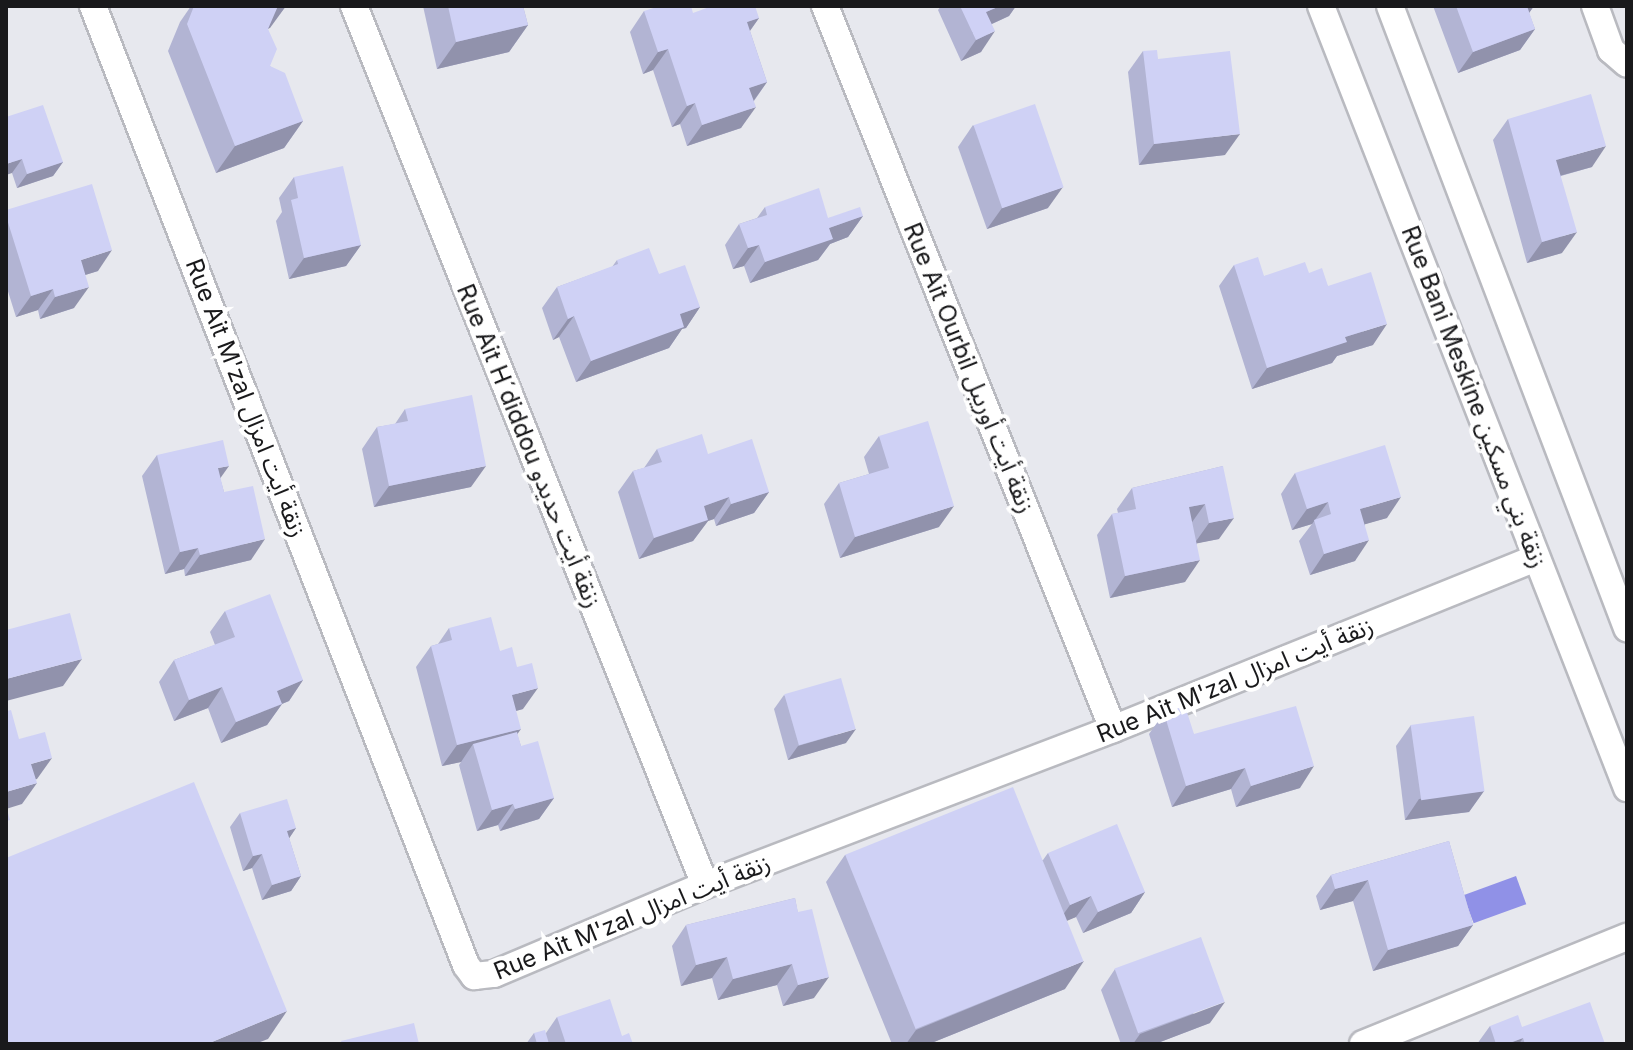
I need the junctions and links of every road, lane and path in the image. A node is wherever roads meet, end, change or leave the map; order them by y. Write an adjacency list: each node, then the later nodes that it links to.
1 (93, 6): 12 (street, Rue Ait M'zal زنقة أيت امزال)
2 (354, 6): 12 (street, Rue Ait H´diddou زنقة أيت حديدو)
3 (825, 6): 10 (street, Rue Ait Ourbil زنقة أيت أوريبل)
4 (1321, 6): 8 (street, Rue Bani Meskine زنقة بني مسكين)
5 (1390, 6): 9 (street)
6 (1595, 6): 7 (street)
7 (1627, 64)
8 (1536, 558): 10 (street, Rue Ait M'zal زنقة أيت امزال); 11 (street, Rue Bani Meskine زنقة بني مسكين)
9 (1627, 628)
10 (1113, 729): 12 (street, Rue Ait M'zal زنقة أيت امزال)
11 (1627, 788)
12 (705, 885)
13 (1627, 937): 14 (street)
14 (1363, 1044)

